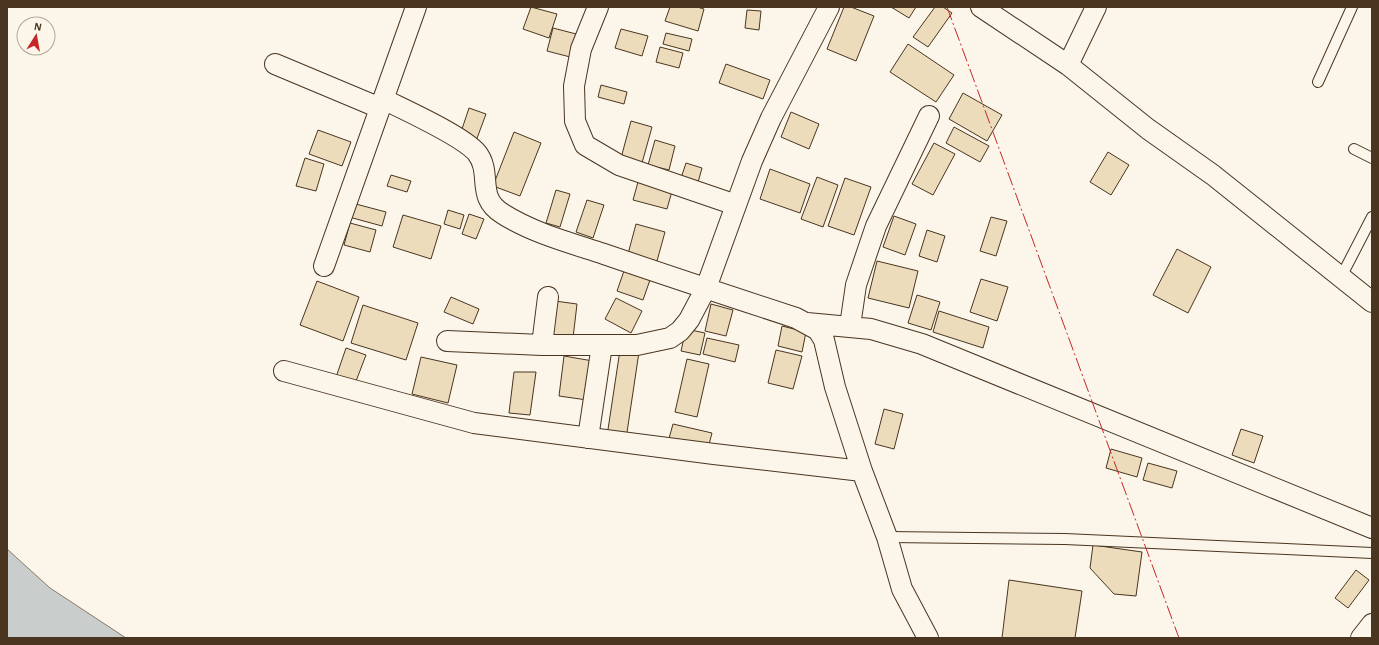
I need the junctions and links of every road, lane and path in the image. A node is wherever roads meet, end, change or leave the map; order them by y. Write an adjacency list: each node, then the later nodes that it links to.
1 (416, 7): 10 (street)
2 (598, 7): 14 (street)
3 (828, 7): 14 (street)
4 (981, 7): 8 (street)
5 (1096, 7): 8 (street)
6 (1352, 7): 9 (lane)
7 (275, 64): 10 (street)
8 (1068, 65): 17 (street)
9 (1318, 82)
10 (381, 103): 16 (street); 18 (street)
11 (929, 116): 22 (street)
12 (1354, 149): 13 (lane)
13 (1372, 158)
14 (736, 205): 18 (street)
15 (1372, 217): 17 (lane)
16 (324, 266)
17 (1341, 277): 20 (street)
18 (706, 288): 21 (street); 25 (street)
19 (548, 297): 24 (street)
20 (1372, 302)
21 (807, 323): 22 (street); 28 (street)
22 (850, 326): 29 (street)
23 (447, 341): 24 (street)
24 (542, 345): 25 (street)
25 (602, 345): 27 (street)
26 (284, 371): 27 (street)
27 (588, 438): 28 (street)
28 (862, 471): 30 (street)
29 (1372, 528)
30 (887, 537): 31 (lane); 33 (street)
31 (1372, 553)
32 (1372, 624): 34 (street)
33 (928, 638)
34 (1361, 638)

